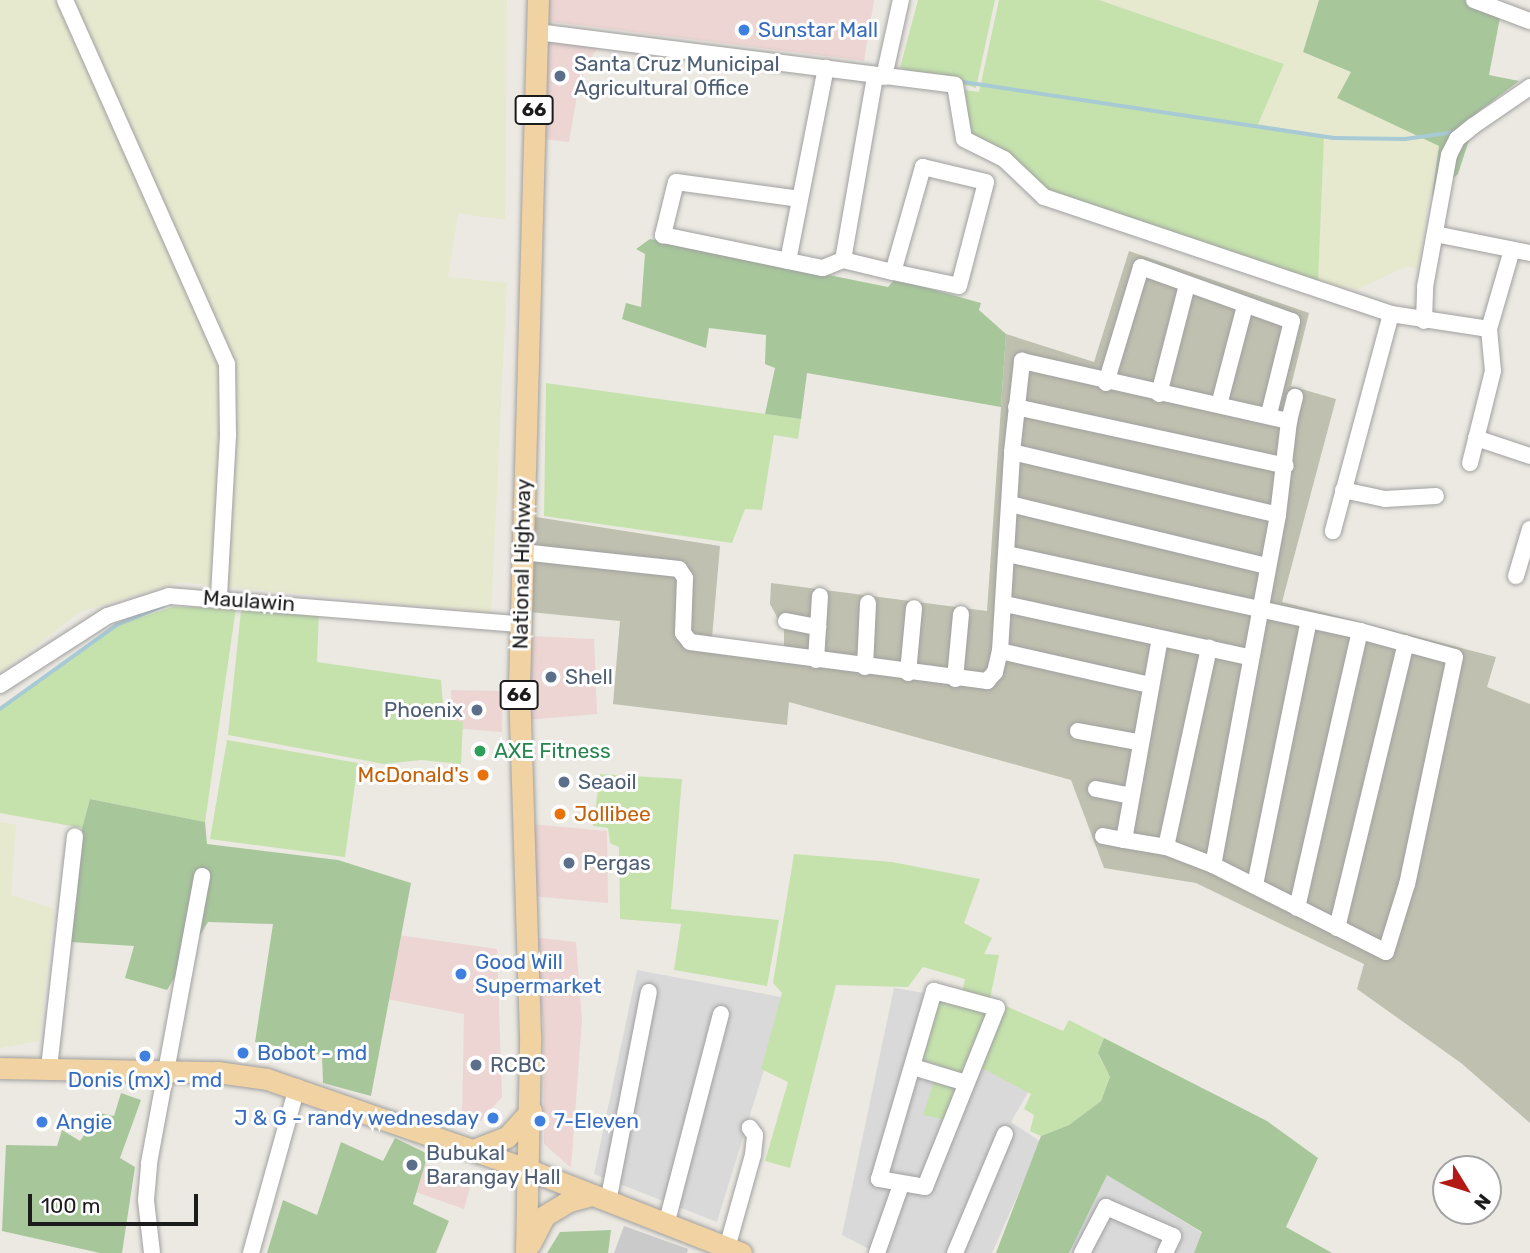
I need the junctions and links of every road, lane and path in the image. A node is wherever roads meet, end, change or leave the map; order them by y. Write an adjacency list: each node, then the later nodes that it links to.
1 (65, 0): 45 (street)
2 (538, 0): 6 (main road, National Highway / 66)
3 (901, 0): 8 (street)
4 (1474, 0): 5 (street)
5 (1530, 21)
6 (537, 32): 7 (street); 40 (main road, National Highway / 66)
7 (826, 68): 8 (street); 10 (street)
8 (880, 77): 14 (street); 19 (street)
9 (1530, 87): 11 (street)
10 (800, 199): 15 (street); 15 (street)
11 (1435, 234): 12 (street); 20 (street)
12 (1512, 250): 13 (street); 21 (street)
13 (1530, 253)
14 (844, 260): 15 (street); 16 (street)
15 (788, 261)
16 (893, 272): 16 (street)
17 (1187, 285): 18 (street); 22 (street); 23 (street)
18 (1245, 306): 25 (street); 27 (street)
19 (1391, 314): 20 (street); 34 (street)
20 (1424, 321): 21 (street)
21 (1489, 329): 29 (street)
22 (1106, 383): 23 (street); 26 (street)
23 (1159, 394): 25 (street)
24 (1295, 397): 28 (street)
25 (1219, 405): 27 (street)
26 (1016, 407): 30 (street); 33 (street)
27 (1269, 414): 28 (street)
28 (1289, 421): 33 (street)
29 (1476, 438): 31 (street); 32 (street)
30 (1012, 452): 36 (street); 37 (street)
31 (1530, 456)
32 (1470, 463)
33 (1286, 466): 37 (street)
34 (1343, 490): 35 (street); 39 (street)
35 (1436, 496)
36 (1010, 504): 41 (street); 42 (street)
37 (1278, 514): 42 (street)
38 (1530, 529): 43 (street)
39 (1333, 531)
40 (522, 552): 53 (main road, National Highway / 66); 61 (street)
41 (1007, 554): 47 (street); 49 (street)
42 (1267, 566): 49 (street)
43 (1516, 576)
44 (820, 596): 54 (street)
45 (219, 597): 53 (street, Maulawin); 65 (street, Maulawin)
46 (868, 603): 62 (street)
47 (1005, 604): 56 (street); 59 (street)
48 (914, 608): 63 (street)
49 (1260, 611): 51 (street); 60 (street)
50 (961, 614): 64 (street)
51 (1309, 620): 55 (street); 77 (street)
52 (786, 621): 54 (street)
53 (520, 624): 88 (main road, National Highway / 66)
54 (818, 627): 61 (street)
55 (1360, 632): 57 (street); 78 (street)
56 (1160, 638): 58 (street); 66 (street)
57 (1406, 643): 79 (street); 79 (street)
58 (1209, 648): 60 (street); 74 (street)
59 (1000, 651): 64 (street); 66 (street)
60 (1248, 657): 75 (street)
61 (816, 660): 62 (street)
62 (865, 667): 63 (street)
63 (908, 673): 64 (street)
64 (955, 679)
65 (0, 685)
66 (1150, 685): 68 (street)
67 (1078, 731): 68 (street)
68 (1138, 742): 70 (street)
69 (1096, 789): 70 (street)
70 (1129, 795): 73 (street)
71 (75, 836): 84 (street)
72 (1103, 836): 73 (street)
73 (1124, 840): 74 (street)
74 (1166, 847): 75 (street)
75 (1213, 864): 77 (street)
76 (202, 876): 85 (street)
77 (1255, 885): 78 (street)
78 (1297, 908): 79 (street)
79 (1337, 928)
80 (649, 992): 94 (street)
81 (721, 1014): 95 (street)
82 (913, 1067): 86 (street); 86 (street); 93 (street)
83 (0, 1068): 84 (main road)
84 (49, 1068): 85 (main road)
85 (168, 1071): 87 (main road); 97 (street)
86 (966, 1083): 93 (street)
87 (297, 1087): 91 (main road); 98 (street)
88 (531, 1110): 91 (main road); 92 (main road, National Highway / 66)
89 (750, 1128): 96 (street)
90 (1005, 1134): 101 (street)
91 (473, 1150): 92 (main road)
92 (527, 1169): 94 (main road); 99 (main road, National Highway / 66)
93 (901, 1185): 100 (street)
94 (599, 1199): 95 (main road); 99 (main road)
95 (666, 1226): 96 (main road)
96 (734, 1251)
97 (152, 1253)
98 (251, 1253)
99 (527, 1253)
100 (877, 1253)
101 (956, 1253)
102 (1082, 1253): 103 (street)
103 (1165, 1253)

